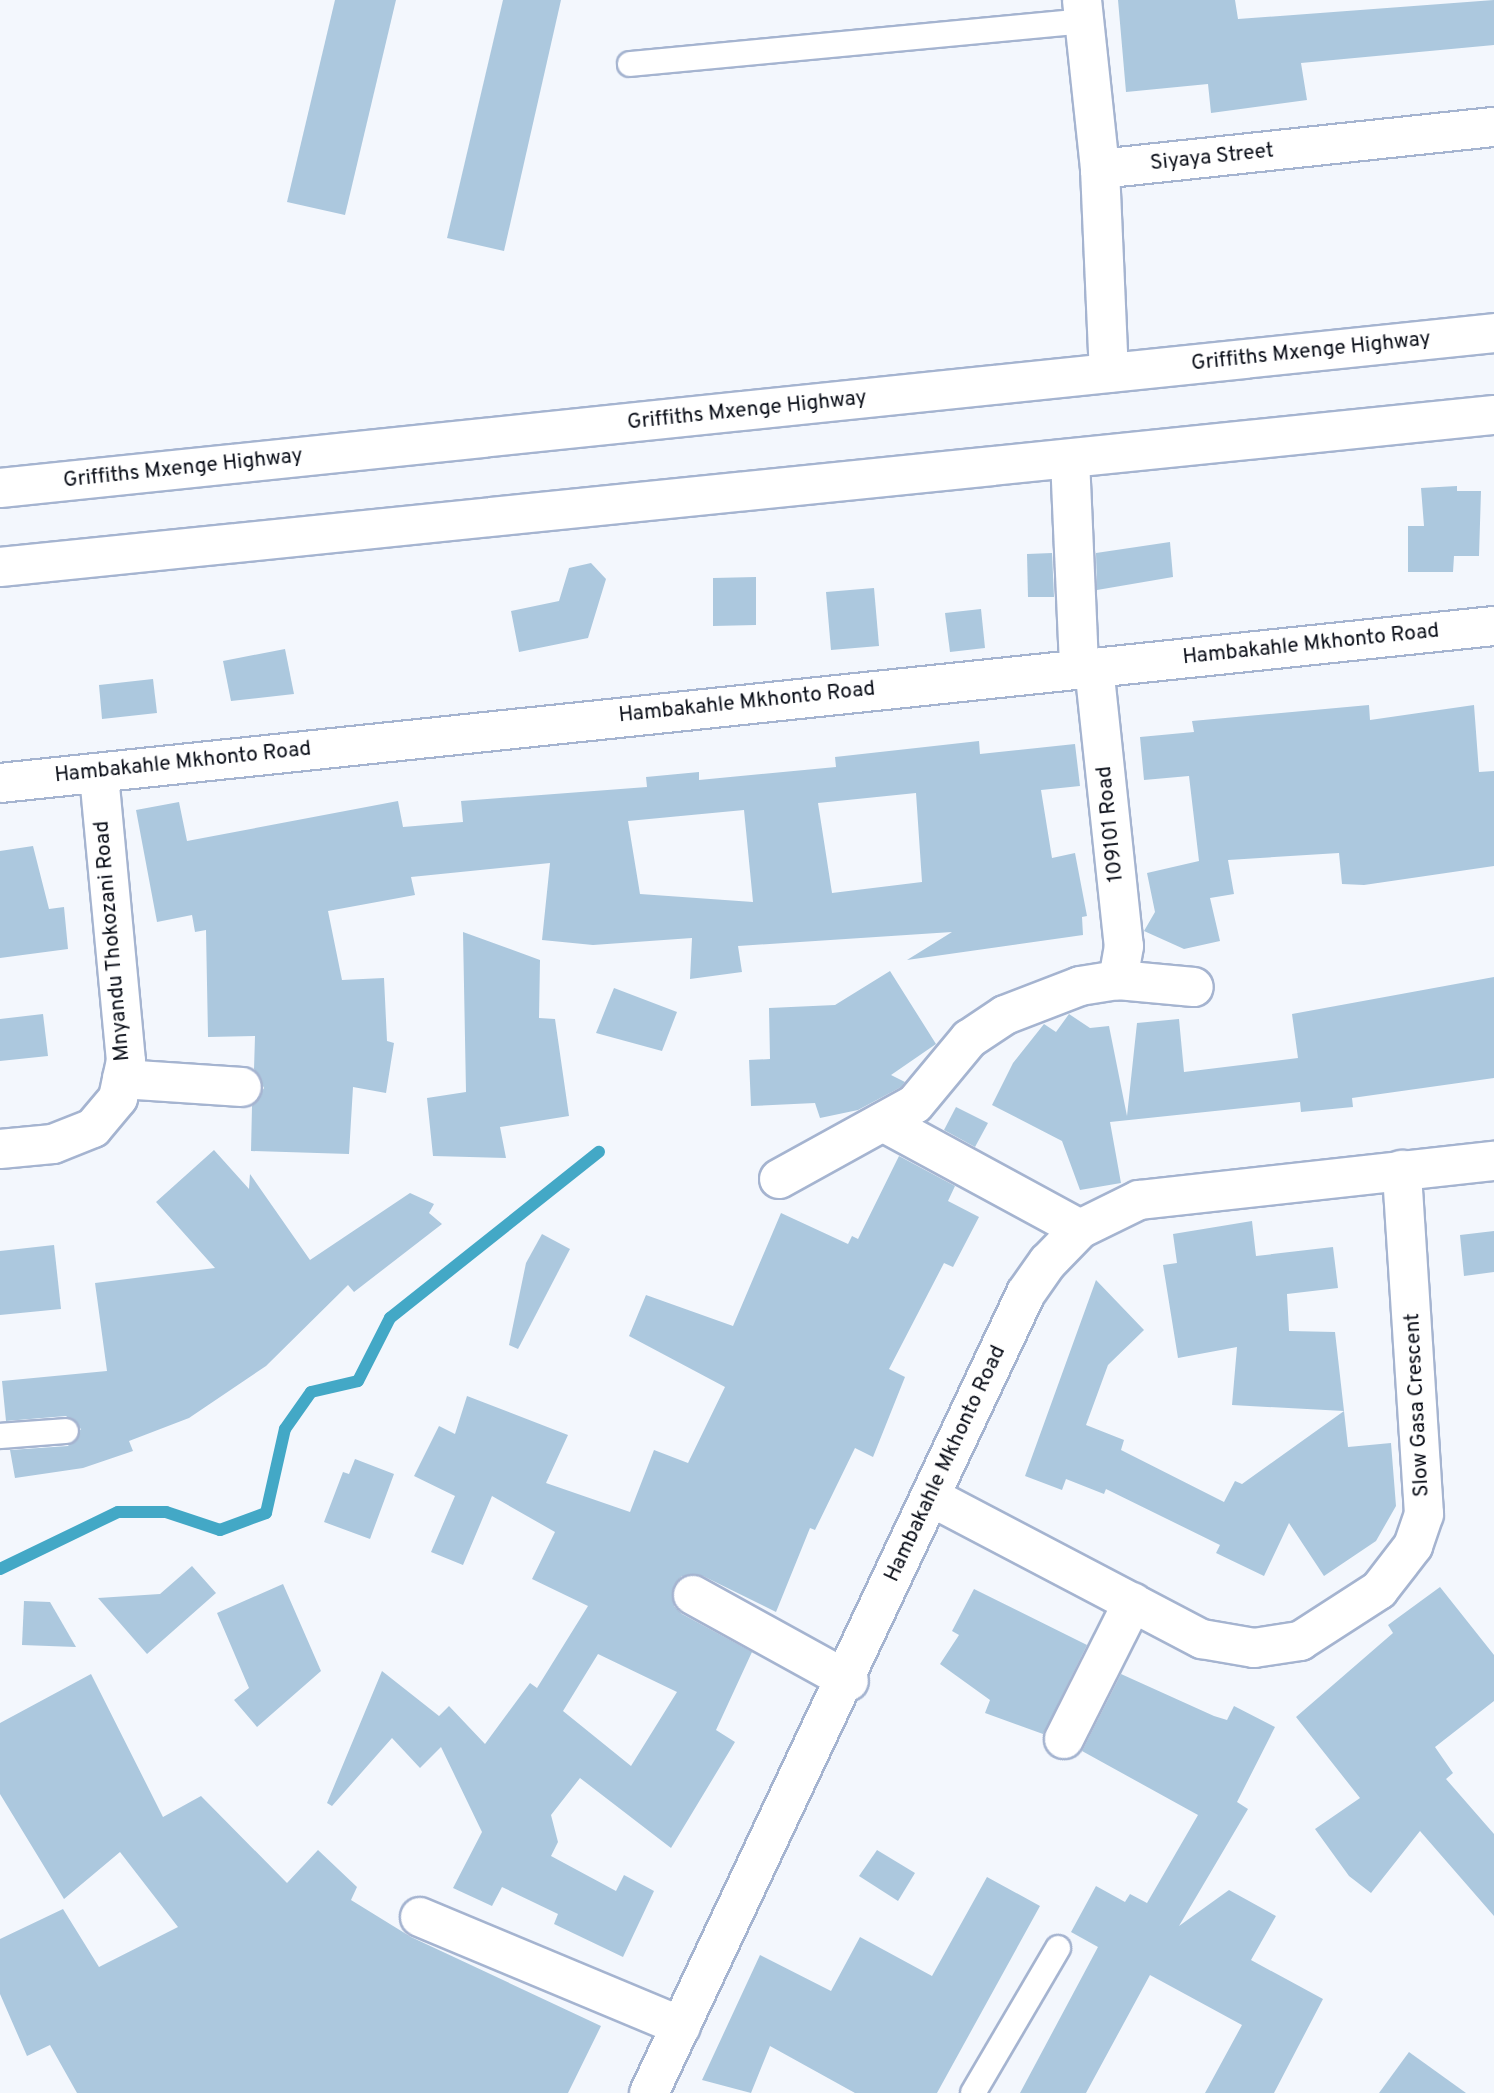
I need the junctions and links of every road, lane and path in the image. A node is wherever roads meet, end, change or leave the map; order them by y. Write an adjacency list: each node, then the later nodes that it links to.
1 (1083, 10): 2 (lane); 4 (street)
2 (630, 64)
3 (1494, 127): 4 (street, Siyaya Street)
4 (1100, 169): 6 (street)
5 (1494, 333): 6 (street, Griffiths Mxenge Highway)
6 (1109, 373): 9 (street, Griffiths Mxenge Highway)
7 (1494, 415): 8 (street)
8 (1070, 459): 10 (street); 12 (street, 109101 Road)
9 (0, 488)
10 (0, 567)
11 (1494, 626): 12 (street, Hambakahle Mkhonto Road)
12 (1087, 668): 13 (street, Hambakahle Mkhonto Road); 15 (street, 109101 Road)
13 (99, 774): 14 (street, Hambakahle Mkhonto Road); 17 (street, Mnyandu Thokozani Road)
14 (0, 783)
15 (1118, 980): 16 (street); 19 (street)
16 (1194, 987)
17 (122, 1079): 18 (street); 20 (street, Mnyandu Thokozani Road)
18 (242, 1087)
19 (883, 1122): 23 (street); 24 (street)
20 (9, 1142)
21 (1494, 1161): 22 (street, Hambakahle Mkhonto Road)
22 (1402, 1170): 24 (street, Hambakahle Mkhonto Road); 29 (street, Slow Gasa Crescent)
23 (779, 1178)
24 (1080, 1229): 27 (street, Hambakahle Mkhonto Road)
25 (66, 1431): 26 (lane)
26 (0, 1436)
27 (932, 1497): 29 (street, Slow Gasa Crescent); 30 (street, Hambakahle Mkhonto Road)
28 (693, 1595): 30 (street)
29 (1133, 1602): 31 (street)
30 (847, 1679): 34 (street, Hambakahle Mkhonto Road)
31 (1064, 1739)
32 (420, 1917): 34 (street)
33 (1058, 1948): 36 (lane)
34 (681, 2026): 35 (street, Hambakahle Mkhonto Road)
35 (649, 2093)
36 (973, 2093)

